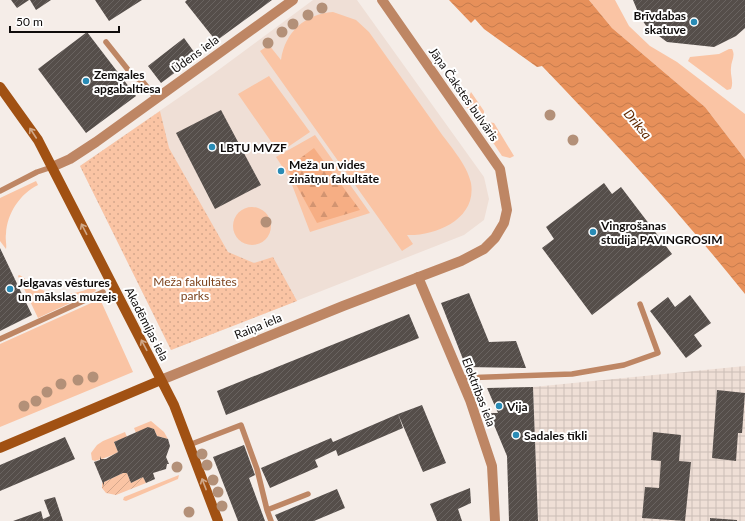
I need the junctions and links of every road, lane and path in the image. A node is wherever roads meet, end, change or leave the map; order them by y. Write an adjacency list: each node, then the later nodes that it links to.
1 (292, 0): 5 (street, Ūdens iela)
2 (382, 0): 8 (street, Jāņa Čakstes bulvāris)
3 (106, 42): 5 (lane)
4 (0, 86): 6 (main road, Akadēmijas iela, one-way to 4)
5 (156, 98): 6 (street, Ūdens iela)
6 (52, 167): 7 (lane); 14 (main road, Akadēmijas iela, one-way to 6)
7 (0, 192)
8 (507, 210): 9 (street, Raiņa iela)
9 (418, 277): 13 (street, Elektrības iela); 14 (street, Raiņa iela)
10 (103, 292): 12 (lane)
11 (640, 304): 13 (lane)
12 (0, 339)
13 (461, 378): 21 (street, Elektrības iela)
14 (161, 380): 15 (main road, Akadēmijas iela); 16 (main road, Raiņa iela)
15 (188, 444): 18 (lane); 19 (main road, Akadēmijas iela, one-way to 15)
16 (0, 448)
17 (308, 494): 18 (lane)
18 (267, 510): 20 (lane)
19 (218, 521)
20 (271, 521)
21 (495, 521)

